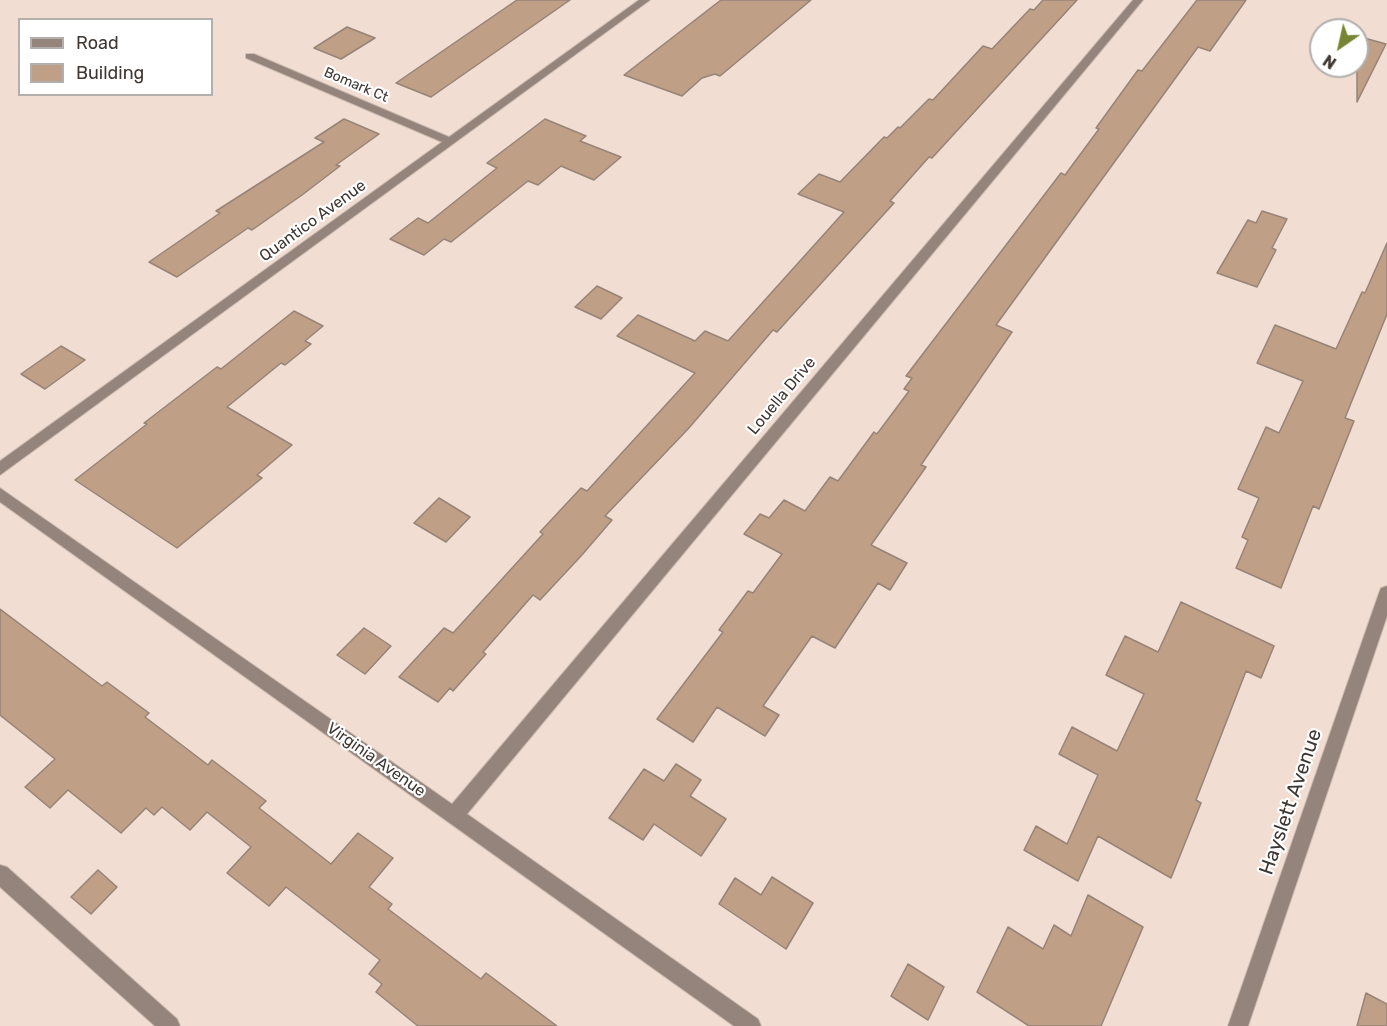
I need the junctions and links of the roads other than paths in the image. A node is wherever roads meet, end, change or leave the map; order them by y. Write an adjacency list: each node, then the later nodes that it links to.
1 (645, 0): 4 (street, Quantico Avenue)
2 (1138, 0): 8 (street, Louella Drive)
3 (250, 56): 4 (street, Bomark Ct)
4 (450, 142): 5 (street, Quantico Avenue)
5 (0, 469)
6 (0, 494): 8 (street, Virginia Avenue)
7 (1387, 593): 12 (street, Hayslett Avenue)
8 (454, 816): 11 (street, Virginia Avenue)
9 (0, 873): 10 (street)
10 (170, 1026)
11 (751, 1026)
12 (1238, 1026)

